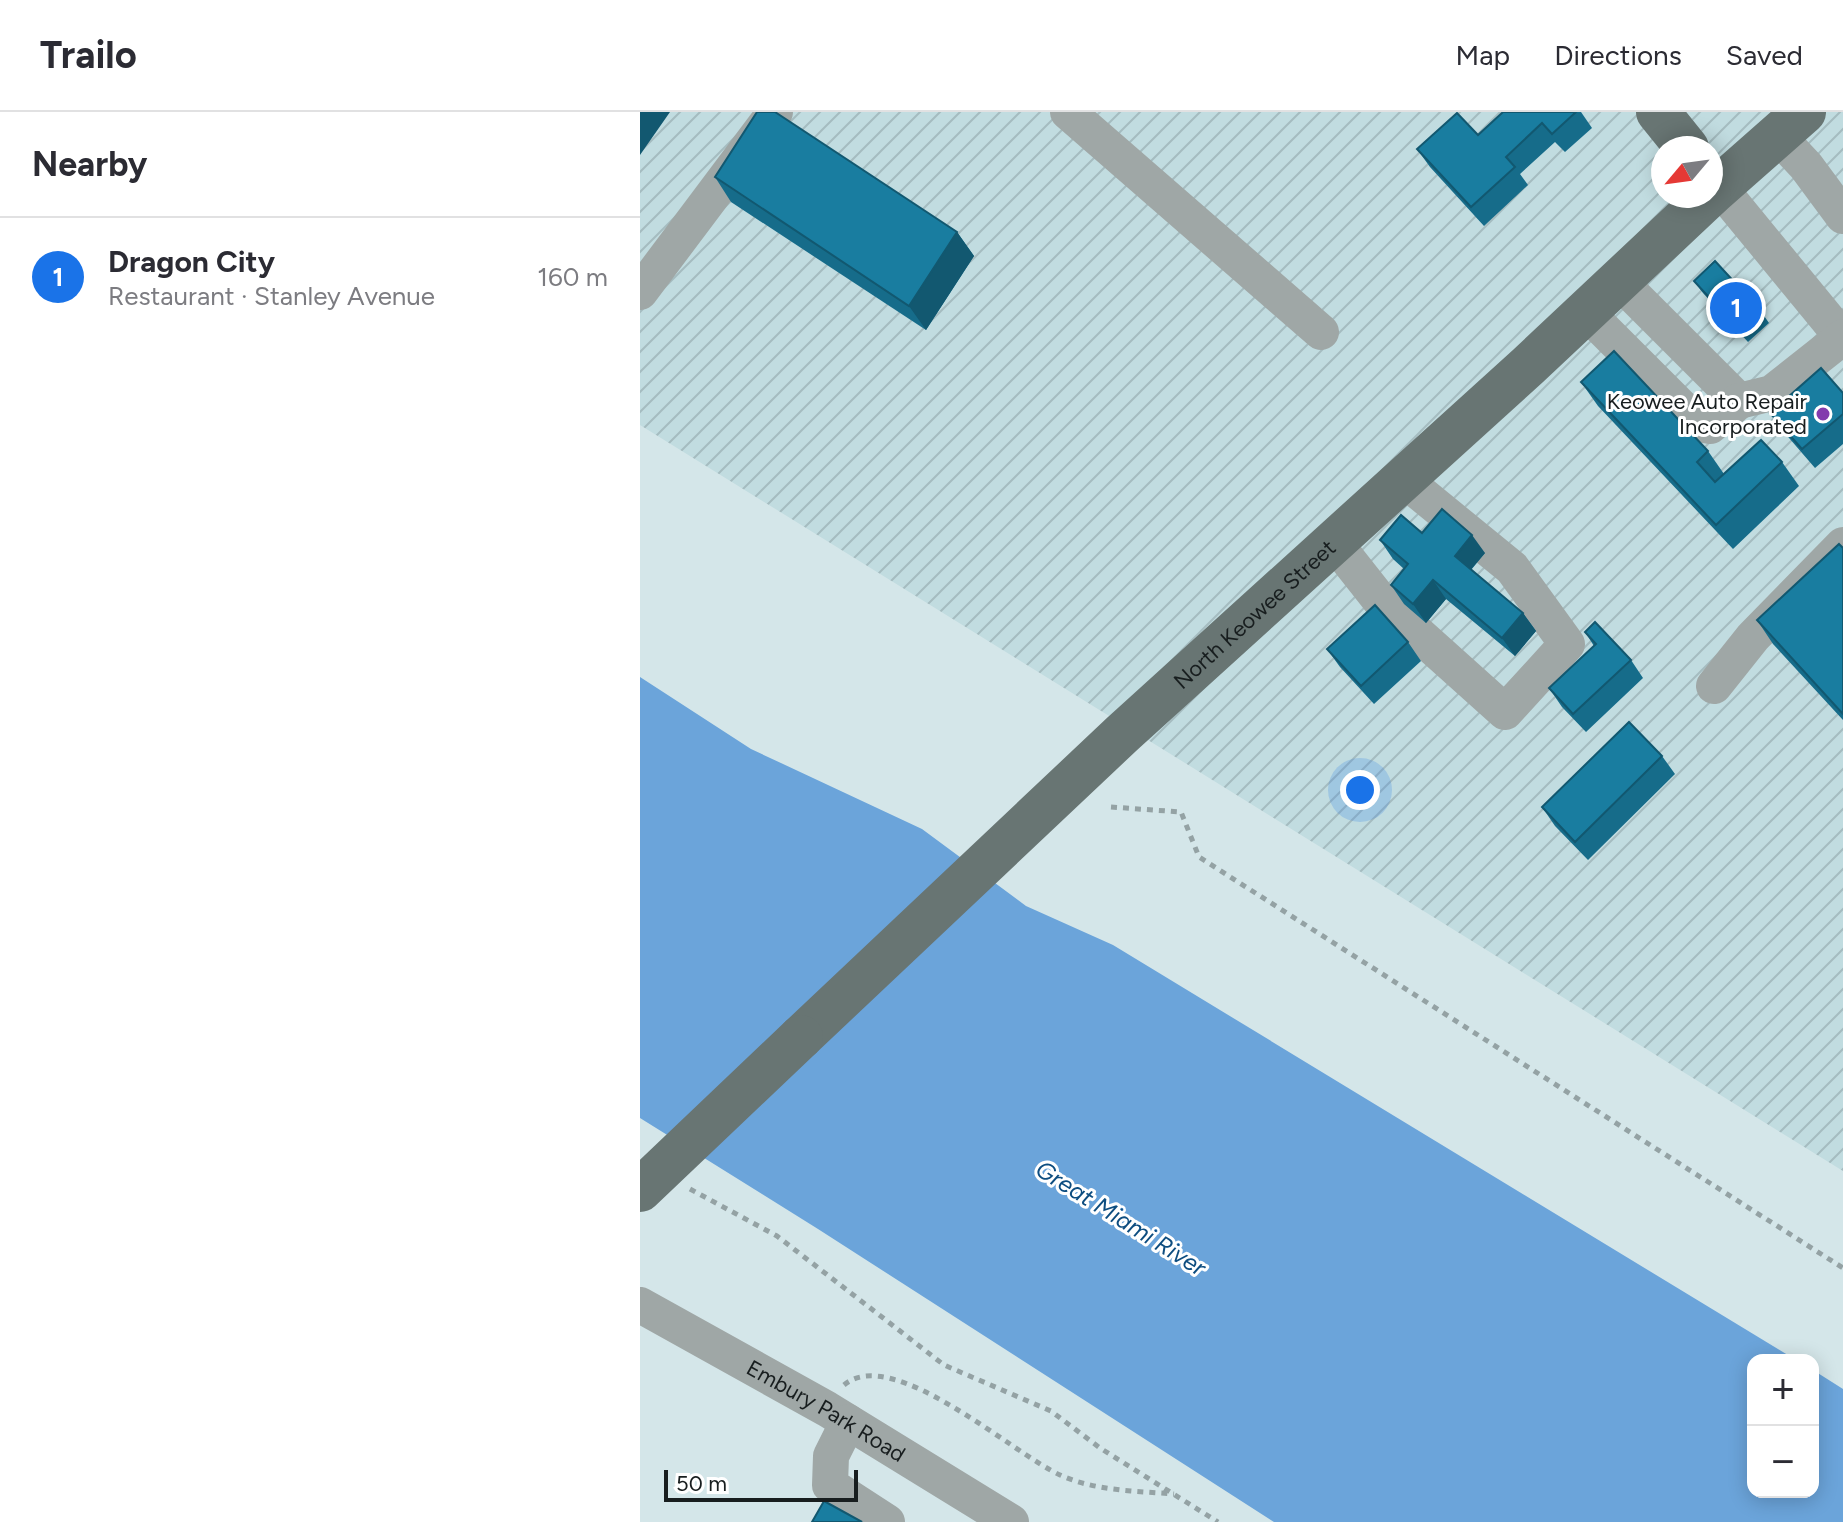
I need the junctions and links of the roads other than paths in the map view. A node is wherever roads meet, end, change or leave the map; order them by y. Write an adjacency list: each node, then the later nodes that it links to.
1 (775, 112): 12 (street)
2 (1068, 112): 14 (street)
3 (1658, 112): 5 (main road)
4 (1790, 124): 6 (street); 7 (main road, North Keowee Street)
5 (1677, 136)
6 (1830, 173): 10 (street)
7 (1723, 181)
8 (1723, 200): 15 (street)
9 (1694, 208): 11 (main road, North Keowee Street)
10 (1842, 212)
11 (1619, 281): 13 (main road, North Keowee Street); 16 (street)
12 (640, 292)
13 (1586, 312): 16 (street); 17 (main road, North Keowee Street)
14 (1321, 332)
15 (1843, 338): 16 (street)
16 (1739, 401)
17 (1403, 479): 18 (main road, North Keowee Street); 18 (street)
18 (1334, 542): 21 (main road, North Keowee Street, bridge)
19 (1843, 545): 20 (street)
20 (1714, 686)
21 (660, 1187)
22 (640, 1305): 23 (street, Embury Park Road)
23 (837, 1416): 24 (street); 25 (street, Embury Park Road)
24 (887, 1522)
25 (1011, 1522)

